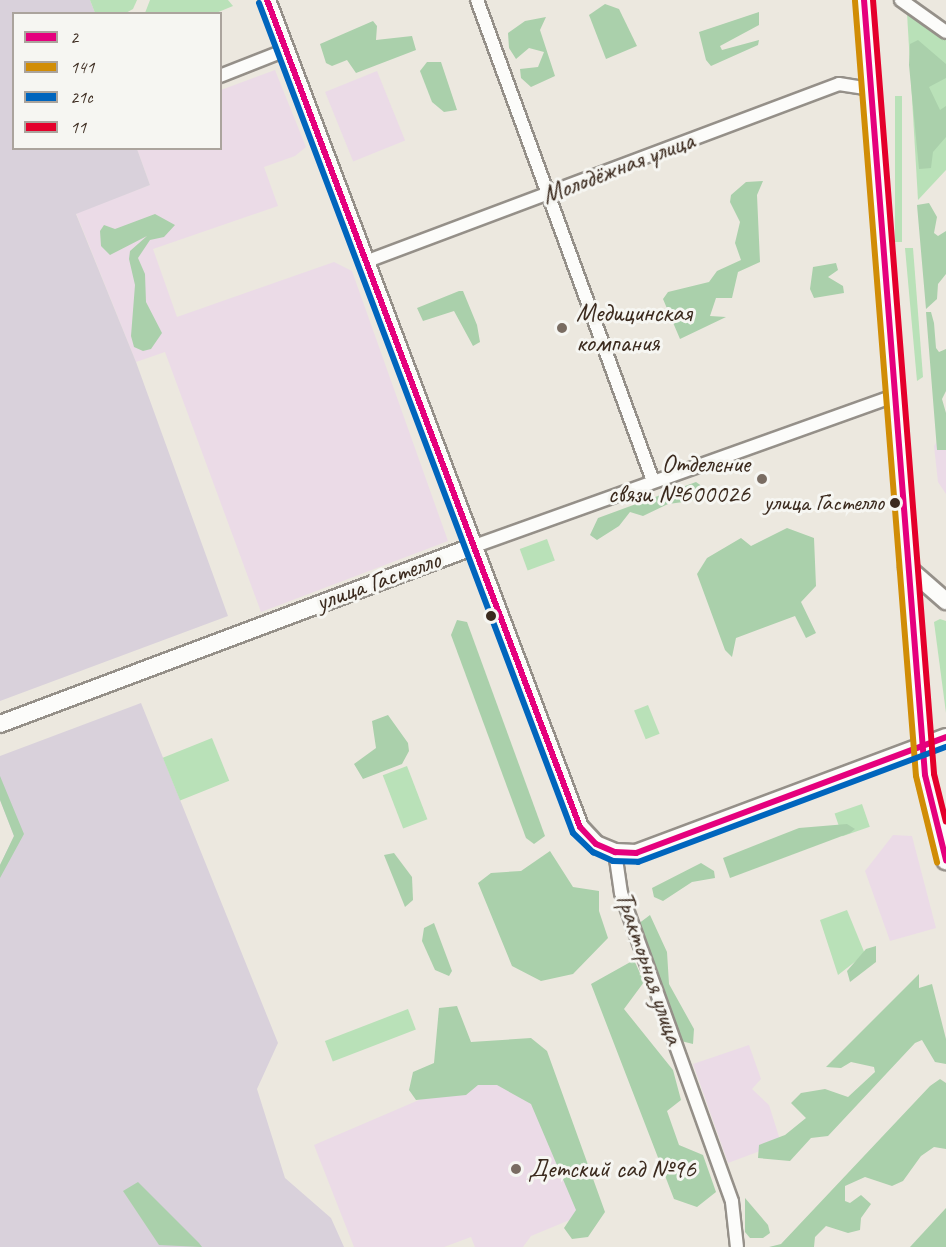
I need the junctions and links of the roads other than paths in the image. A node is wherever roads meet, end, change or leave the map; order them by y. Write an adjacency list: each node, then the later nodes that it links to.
1 (267, 0): 6 (main road)
2 (477, 0): 9 (street)
3 (864, 0): 8 (main road)
4 (901, 0): 5 (street)
5 (946, 32)
6 (286, 50): 7 (street); 10 (main road)
7 (222, 75)
8 (872, 89): 9 (street, Молодёжная улица); 11 (main road)
9 (549, 195): 10 (street, Молодёжная улица); 12 (street)
10 (365, 262): 13 (main road)
11 (893, 396): 12 (street, улица Гастелло); 14 (main road)
12 (653, 481): 13 (street, улица Гастелло)
13 (472, 547): 16 (main road, улица Гастелло); 19 (main road)
14 (907, 567): 15 (main road); 18 (main road)
15 (946, 601)
16 (0, 724)
17 (946, 737): 18 (main road)
18 (923, 746): 19 (main road); 20 (main road)
19 (615, 852): 21 (street, Тракторная улица)
20 (946, 860)
21 (737, 1247)

